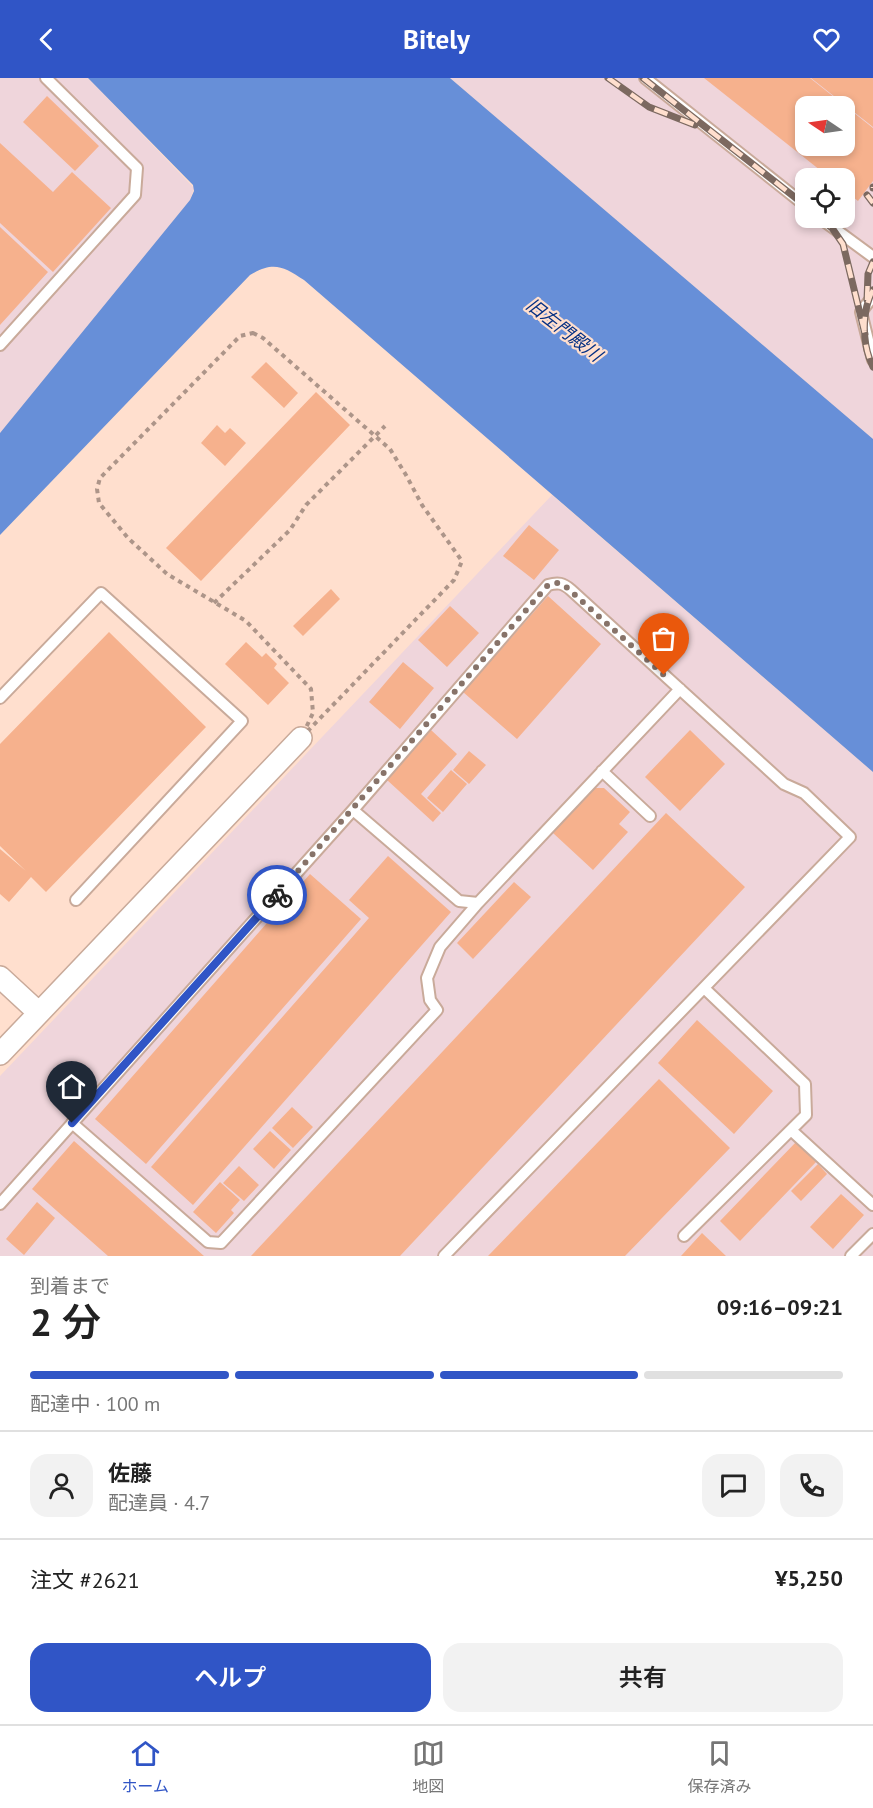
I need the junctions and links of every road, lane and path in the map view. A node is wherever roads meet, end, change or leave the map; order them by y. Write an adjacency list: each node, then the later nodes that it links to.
1 (46, 78): 7 (lane)
2 (645, 78): 3 (lane)
3 (795, 197)
4 (834, 228): 5 (lane)
5 (873, 257)
6 (873, 296): 8 (lane)
7 (0, 345)
8 (873, 360)
9 (385, 426): 10 (path)
10 (375, 436): 11 (path); 11 (path); 14 (path)
11 (214, 603): 14 (path)
12 (680, 689): 15 (lane); 16 (lane); 21 (lane)
13 (0, 698): 18 (lane)
14 (302, 738): 22 (street)
15 (602, 771): 17 (lane); 19 (lane)
16 (353, 810): 19 (lane); 24 (lane)
17 (650, 816)
18 (76, 900)
19 (478, 903): 24 (lane)
20 (0, 976): 22 (street)
21 (704, 988): 25 (lane); 30 (lane)
22 (39, 1013): 23 (street)
23 (0, 1054)
24 (72, 1123): 26 (lane)
25 (791, 1130): 27 (lane); 29 (lane)
26 (0, 1204)
27 (873, 1205)
28 (873, 1234): 31 (lane)
29 (684, 1236)
30 (444, 1256)
31 (851, 1256)

